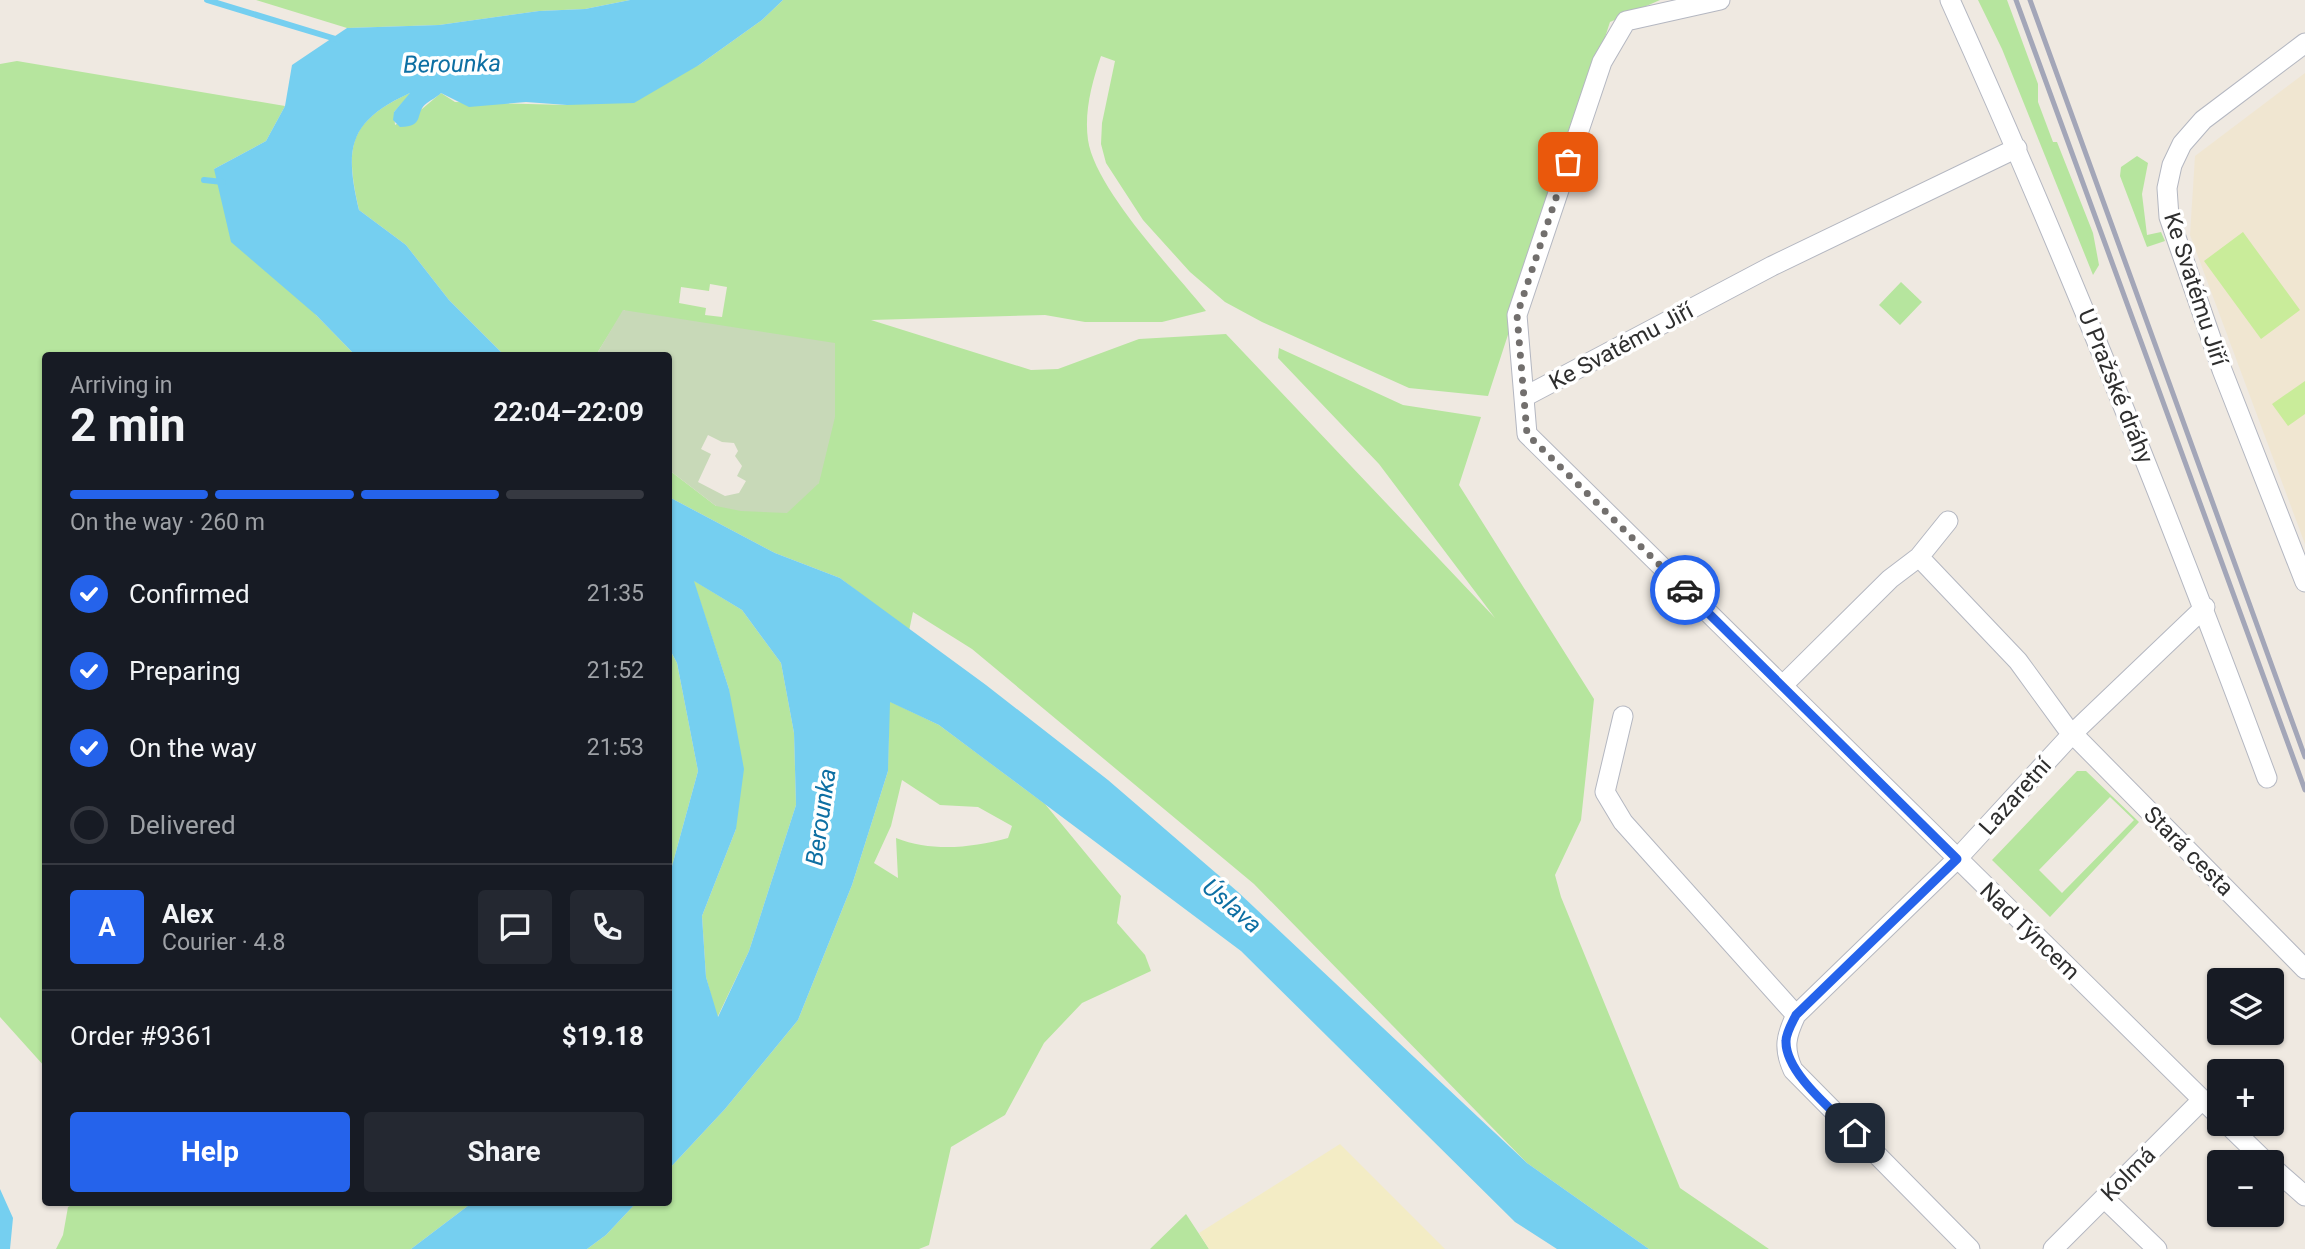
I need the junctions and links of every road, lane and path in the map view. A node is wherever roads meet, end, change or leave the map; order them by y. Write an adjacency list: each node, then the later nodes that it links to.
1 (1720, 0): 5 (street, Nad Týncem)
2 (1950, 0): 4 (street, U Pražské dráhy)
3 (2305, 43): 8 (street, Ke Svatému Jiří)
4 (2017, 148): 5 (street, Ke Svatému Jiří); 9 (street, U Pražské dráhy)
5 (1525, 396): 10 (street, Nad Týncem)
6 (1948, 521): 7 (street)
7 (1919, 557): 10 (street); 12 (street, Stará cesta)
8 (2305, 582)
9 (2205, 607): 12 (street, Lazaretní); 13 (street, U Pražské dráhy)
10 (1783, 685): 14 (street, Nad Týncem)
11 (1623, 716): 16 (street)
12 (2073, 733): 14 (street, Lazaretní); 15 (street, Stará cesta)
13 (2267, 778)
14 (1957, 859): 16 (street, Lazaretní); 17 (street, Nad Týncem)
15 (2305, 969)
16 (1796, 1015): 24 (street, Lazaretní)
17 (2202, 1100): 18 (street, Nad Týncem); 23 (street, Kolmá)
18 (2207, 1105)
19 (2239, 1136): 20 (street)
20 (2254, 1150)
21 (2284, 1178): 22 (street)
22 (2305, 1196)
23 (2104, 1198): 25 (street, Kolmá); 26 (street)
24 (1970, 1249)
25 (2053, 1249)
26 (2157, 1249)

